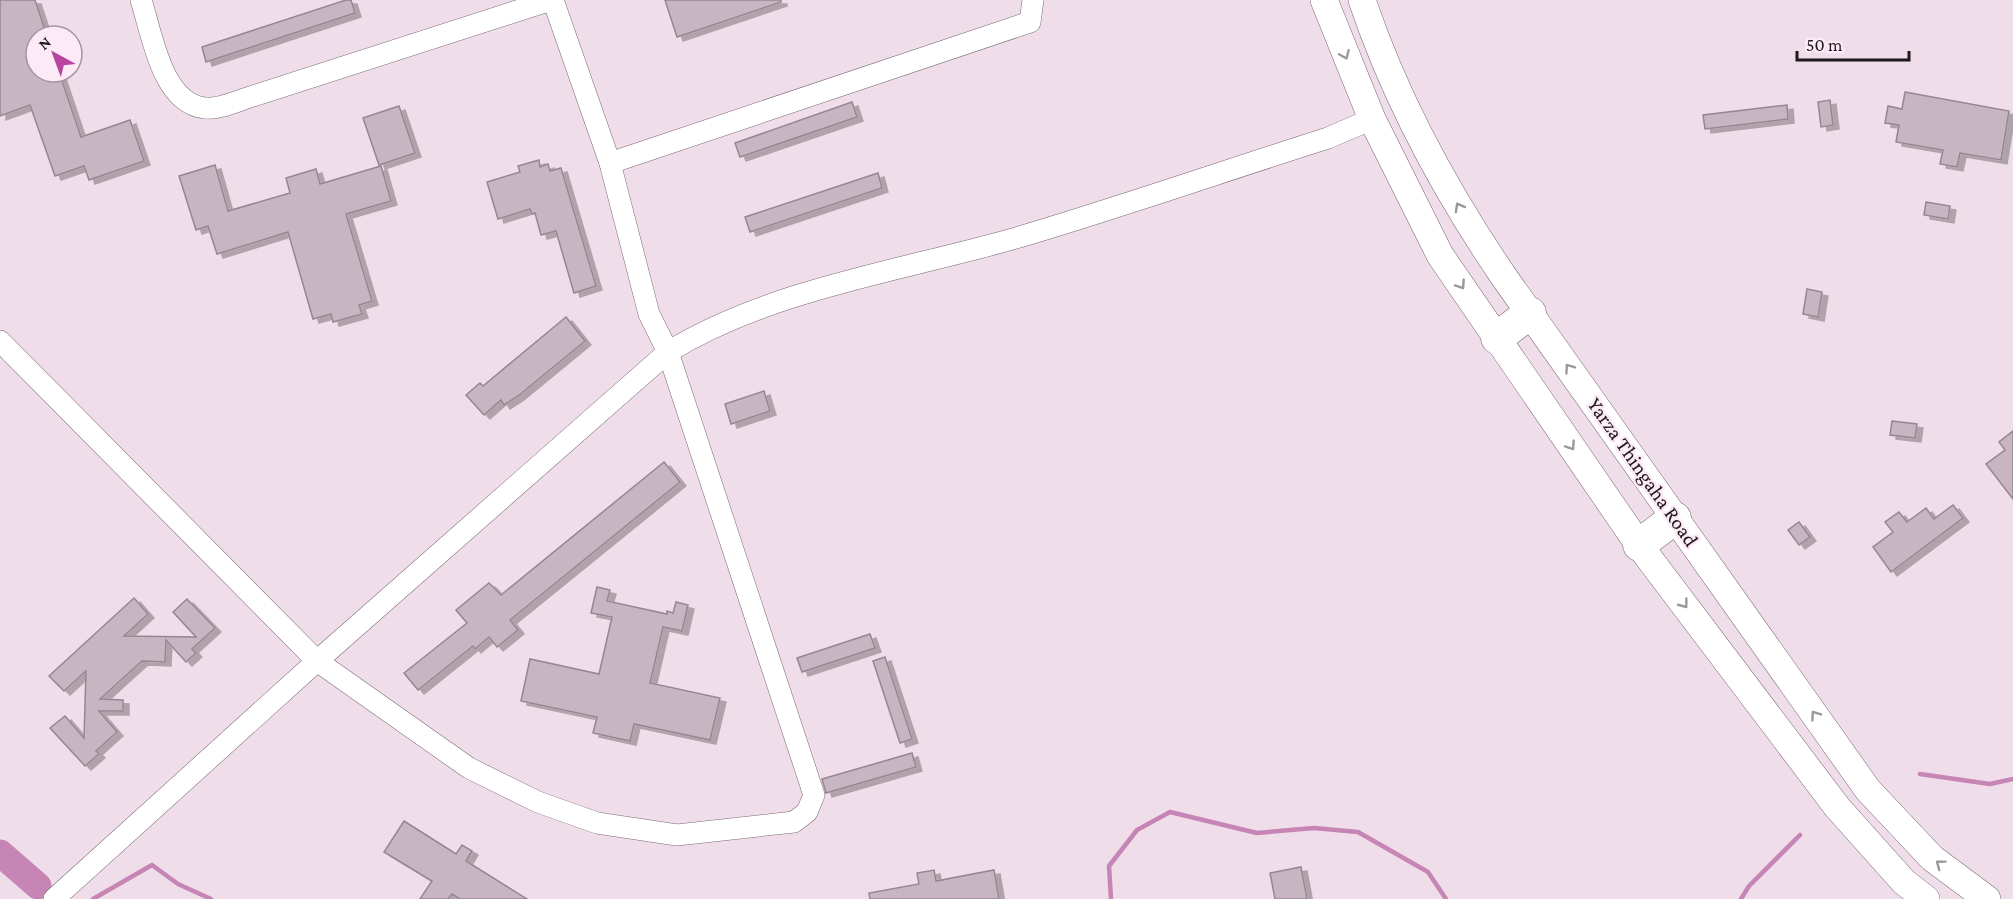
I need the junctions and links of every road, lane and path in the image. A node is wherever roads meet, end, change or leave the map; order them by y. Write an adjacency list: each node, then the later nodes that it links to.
1 (141, 0): 2 (lane)
2 (552, 0): 7 (lane)
3 (1033, 0): 7 (lane)
4 (1324, 0): 6 (main road, Yarza Thingaha Road, one-way to 6)
5 (1362, 0): 8 (main road, Yarza Thingaha Road, one-way to 5)
6 (1372, 119): 9 (main road, Yarza Thingaha Road, one-way to 9); 11 (lane)
7 (610, 163): 11 (lane)
8 (1530, 314): 9 (highway); 12 (main road, Yarza Thingaha Road, one-way to 8)
9 (1497, 338): 13 (main road, Yarza Thingaha Road, one-way to 13)
10 (0, 341): 14 (lane)
11 (668, 352): 14 (lane); 14 (lane)
12 (1675, 518): 13 (highway); 17 (main road, Yarza Thingaha Road, one-way to 12)
13 (1639, 545): 16 (main road, Yarza Thingaha Road, one-way to 16)
14 (317, 661): 15 (lane)
15 (54, 899)
16 (1926, 899)
17 (1987, 899)

